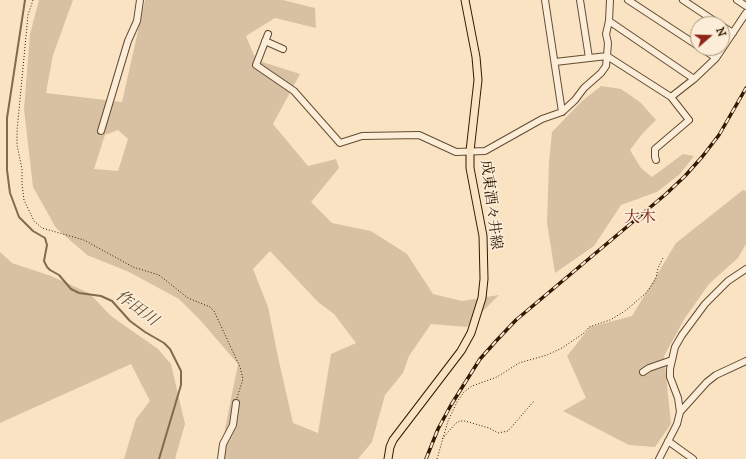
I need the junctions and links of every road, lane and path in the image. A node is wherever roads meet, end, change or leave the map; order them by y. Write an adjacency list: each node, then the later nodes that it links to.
1 (33, 0): 37 (path)
2 (140, 0): 28 (street)
3 (465, 0): 29 (main road, 成東酒々井線)
4 (545, 0): 24 (street)
5 (580, 0): 22 (street)
6 (610, 0): 13 (street)
7 (628, 0): 18 (street)
8 (683, 0): 12 (street)
9 (740, 1): 10 (street)
10 (746, 6)
11 (746, 13): 15 (street)
12 (707, 16)
13 (609, 21): 20 (street); 25 (street)
14 (730, 31): 15 (street)
15 (733, 33): 23 (street)
16 (268, 34): 17 (street)
17 (265, 41): 19 (street); 29 (street)
18 (690, 41)
19 (283, 49)
20 (607, 56): 22 (street); 26 (street); 27 (street)
21 (713, 56): 23 (street)
22 (589, 58): 24 (street)
23 (716, 58): 25 (street)
24 (555, 62): 27 (street)
25 (694, 79): 26 (street)
26 (671, 97): 30 (street)
27 (562, 112): 29 (street)
28 (101, 130)
29 (470, 151): 42 (main road, 成東酒々井線)
30 (656, 160)
31 (663, 258): 39 (path)
32 (746, 269): 33 (street)
33 (672, 360): 35 (street); 38 (street)
34 (746, 361): 38 (street)
35 (643, 372)
36 (534, 401): 39 (path)
37 (236, 403): 41 (street)
38 (680, 412): 40 (street)
39 (442, 439): 43 (path)
40 (668, 441): 44 (street); 45 (street)
41 (221, 459)
42 (388, 459)
43 (437, 459)
44 (659, 459)
45 (692, 459)

